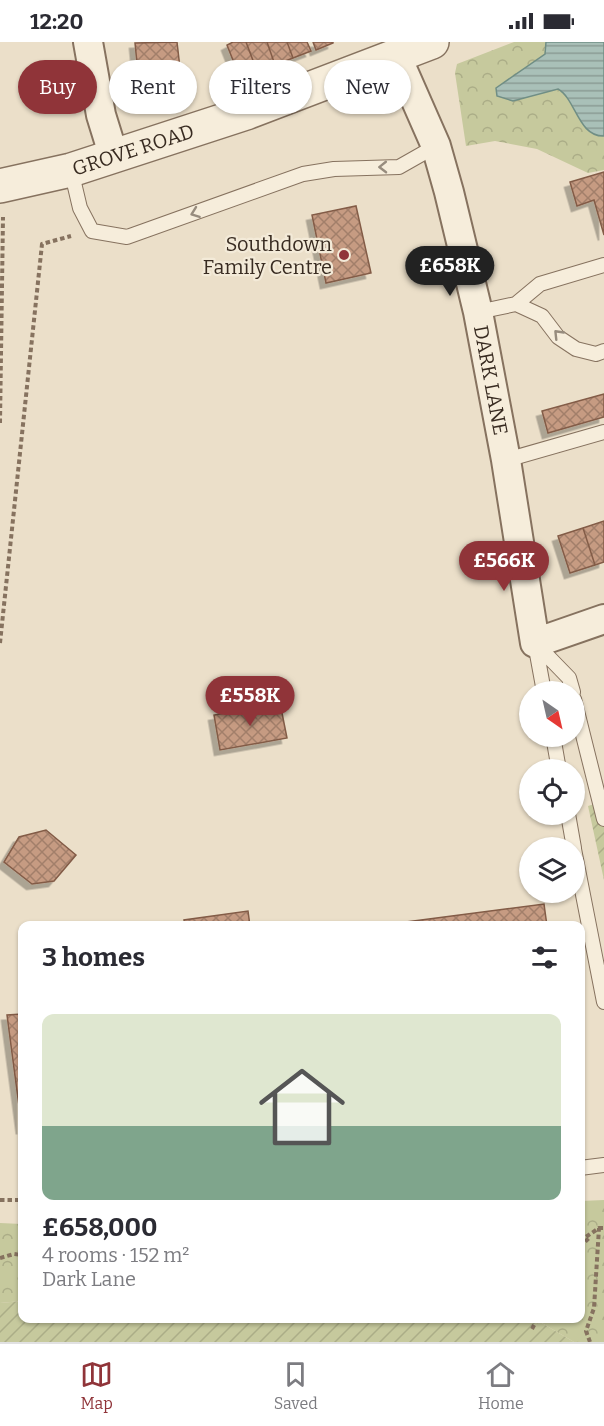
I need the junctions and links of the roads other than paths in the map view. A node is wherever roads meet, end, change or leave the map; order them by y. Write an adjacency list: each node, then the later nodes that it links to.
1 (88, 42): 5 (street)
2 (432, 42): 3 (street, GROVE ROAD)
3 (396, 55): 4 (street, DARK LANE); 5 (street, GROVE ROAD)
4 (436, 146): 6 (lane, one-way to 6); 10 (street, DARK LANE)
5 (114, 157): 6 (street, GROVE ROAD)
6 (71, 170): 7 (street, GROVE ROAD)
7 (1, 186)
8 (604, 265): 9 (lane)
9 (516, 304): 10 (lane); 11 (lane, one-way to 9)
10 (478, 312): 13 (street, DARK LANE)
11 (604, 351)
12 (604, 432): 13 (lane)
13 (507, 460): 15 (street, DARK LANE)
14 (604, 619): 15 (street)
15 (535, 643): 16 (lane); 17 (lane)
16 (542, 681)
17 (570, 681)
18 (585, 743): 19 (lane)
19 (604, 819)
20 (585, 903): 21 (lane)
21 (604, 1002)
22 (604, 1165): 23 (lane)
23 (585, 1167)

